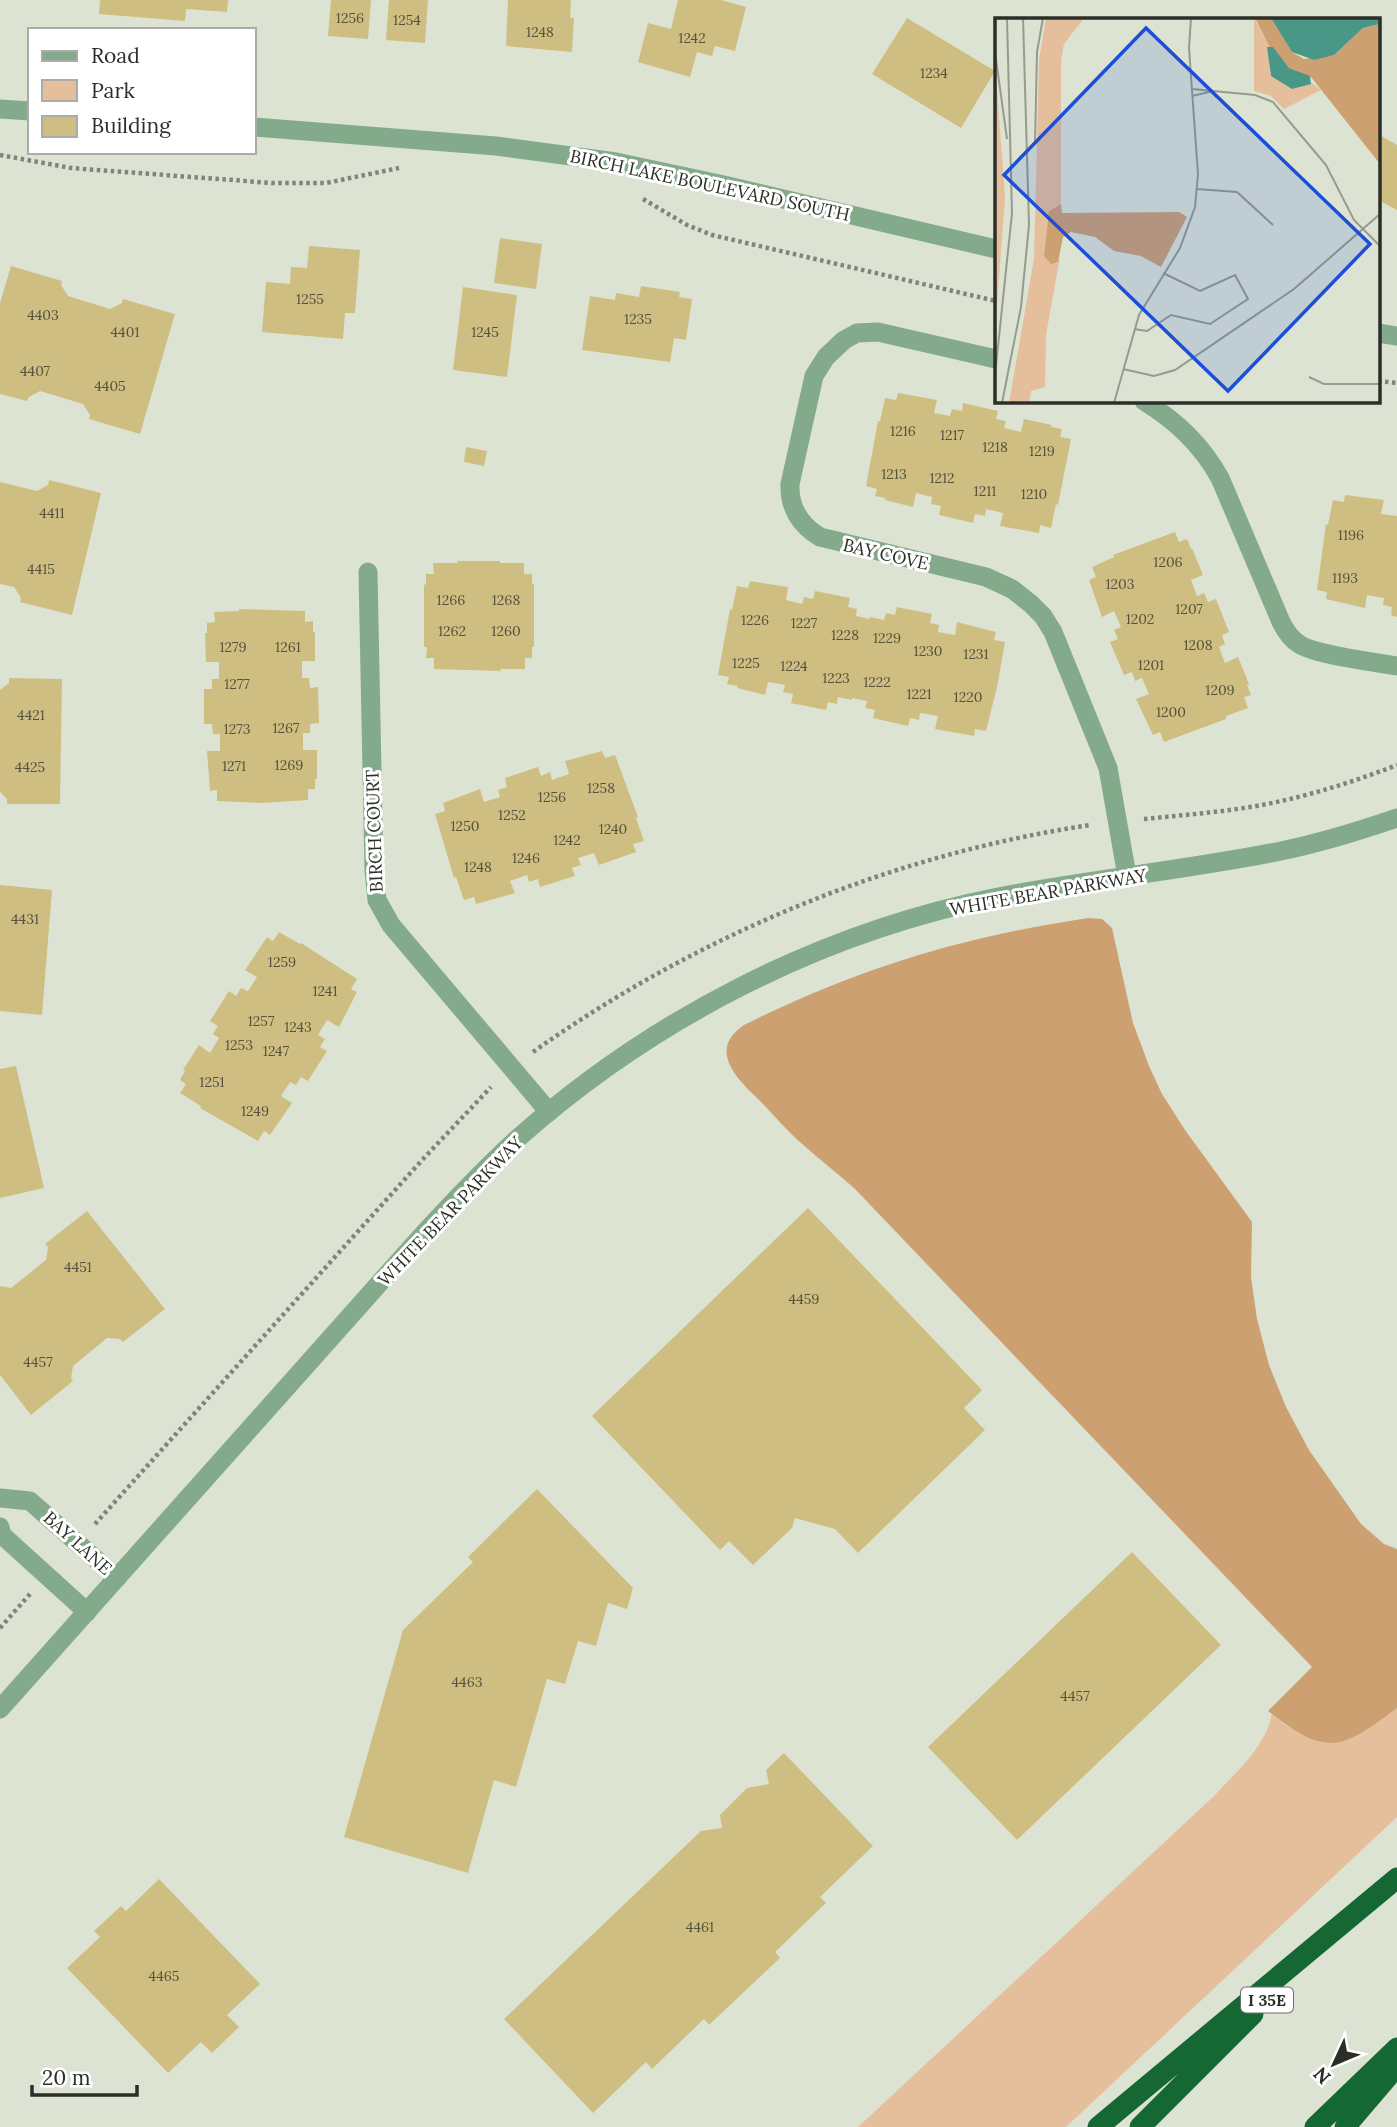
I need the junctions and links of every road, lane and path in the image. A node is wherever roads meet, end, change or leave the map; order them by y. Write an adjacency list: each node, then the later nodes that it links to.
1 (0, 109): 2 (street)
2 (28, 111)
3 (256, 127): 7 (street, BIRCH LAKE BOULEVARD SOUTH)
4 (0, 155): 5 (path)
5 (407, 167)
6 (638, 196): 8 (path)
7 (995, 249)
8 (995, 301)
9 (995, 359): 17 (street, BAY COVE)
10 (1145, 402): 12 (street)
11 (368, 572): 20 (street, BIRCH COURT)
12 (1397, 666)
13 (1397, 765): 15 (path)
14 (1397, 818): 17 (street, WHITE BEAR PARKWAY)
15 (1147, 819)
16 (1090, 825): 18 (path)
17 (1127, 876): 20 (street, WHITE BEAR PARKWAY)
18 (532, 1052)
19 (491, 1087): 22 (path)
20 (549, 1112): 24 (street, WHITE BEAR PARKWAY)
21 (0, 1498): 24 (street, BAY LANE)
22 (101, 1518)
23 (0, 1527): 26 (street)
24 (117, 1578): 26 (street, WHITE BEAR PARKWAY)
25 (16, 1609): 27 (path)
26 (87, 1612): 28 (street, WHITE BEAR PARKWAY)
27 (0, 1628)
28 (0, 1709)
29 (1397, 1878): 32 (highway); 33 (highway, I 35E)
30 (1397, 2048): 34 (highway)
31 (1397, 2066): 35 (highway)
32 (1098, 2127)
33 (1140, 2127)
34 (1315, 2127)
35 (1345, 2127)

